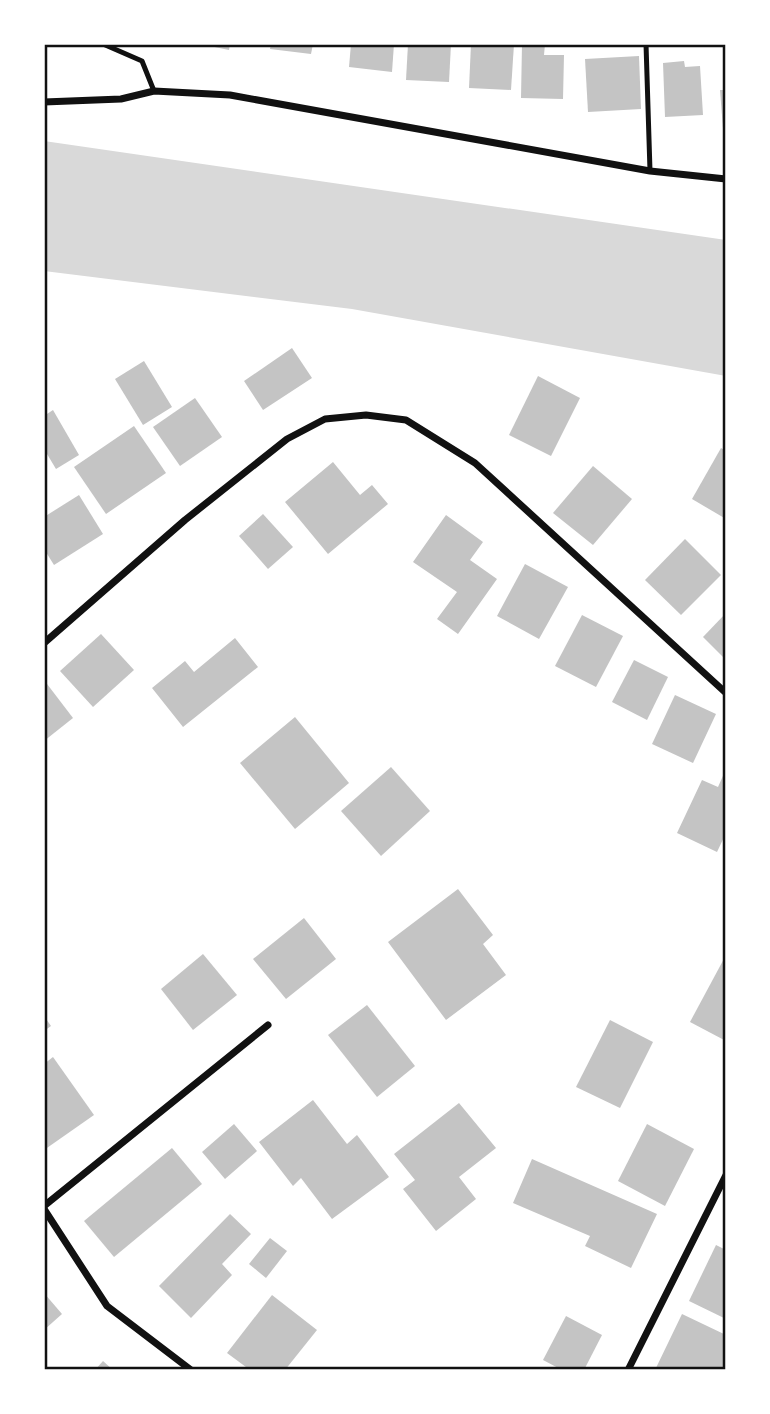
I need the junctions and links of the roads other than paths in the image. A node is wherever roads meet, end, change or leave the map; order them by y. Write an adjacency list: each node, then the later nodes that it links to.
1 (103, 44): 3 (lane)
2 (646, 44): 5 (lane)
3 (154, 91): 4 (street); 5 (street)
4 (44, 102)
5 (650, 171): 6 (street)
6 (726, 179)
7 (44, 643): 8 (street)
8 (726, 693)
9 (268, 1025): 11 (street)
10 (726, 1175): 13 (street)
11 (44, 1208): 12 (street)
12 (191, 1370)
13 (628, 1370)

